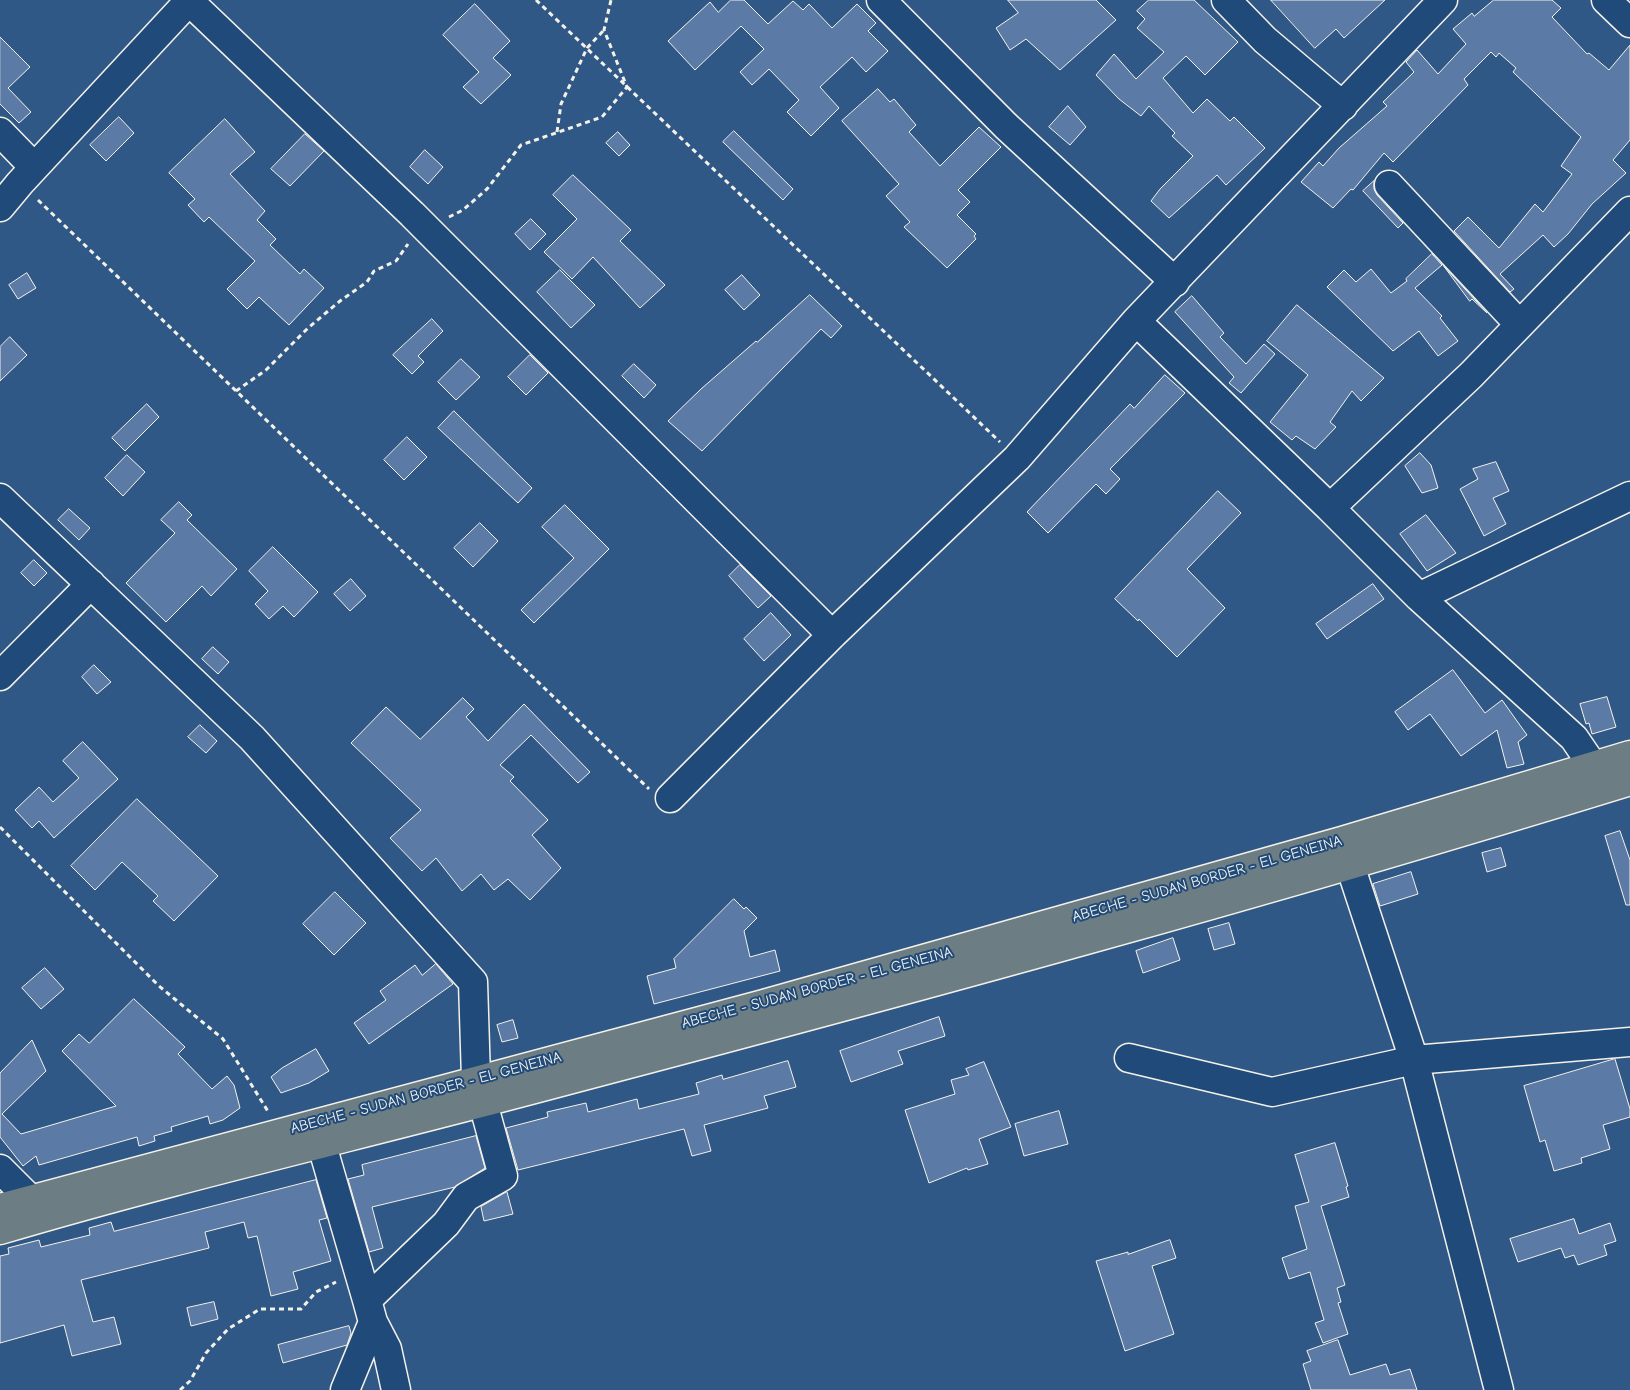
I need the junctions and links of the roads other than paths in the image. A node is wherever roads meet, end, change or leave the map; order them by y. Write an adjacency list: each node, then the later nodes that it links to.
1 (189, 0): 9 (street); 21 (street)
2 (881, 0): 13 (street)
3 (1226, 0): 7 (street)
4 (1443, 0): 7 (street)
5 (1606, 0): 6 (street)
6 (1630, 22)
7 (1343, 106): 13 (street)
8 (0, 132): 9 (street)
9 (27, 175): 11 (street)
10 (1389, 185): 15 (street)
11 (0, 207)
12 (1630, 211): 15 (street)
13 (1175, 282): 14 (street)
14 (1136, 321): 18 (street); 21 (street)
15 (1519, 324): 18 (street)
16 (1630, 496): 20 (street)
17 (0, 498): 19 (street)
18 (1330, 508): 20 (street)
19 (91, 584): 22 (street); 30 (street)
20 (1420, 597): 24 (street)
21 (832, 635): 25 (street)
22 (0, 676)
23 (1630, 755): 24 (highway, ABECHE - SUDAN BORDER - EL GENEINA)
24 (1611, 779): 26 (highway, ABECHE - SUDAN BORDER - EL GENEINA)
25 (662, 795)
26 (1347, 853): 29 (street); 30 (highway, ABECHE - SUDAN BORDER - EL GENEINA)
27 (1630, 1042): 29 (street)
28 (1129, 1058): 29 (street)
29 (1414, 1060): 39 (street)
30 (480, 1091): 31 (highway, ABECHE - SUDAN BORDER - EL GENEINA); 33 (highway, ABECHE - SUDAN BORDER - EL GENEINA); 36 (street)
31 (322, 1142): 35 (highway, ABECHE - SUDAN BORDER - EL GENEINA); 36 (street)
32 (0, 1169): 33 (street)
33 (30, 1199): 34 (highway, ABECHE - SUDAN BORDER - EL GENEINA)
34 (0, 1208)
35 (0, 1230)
36 (370, 1311): 37 (street); 38 (street)
37 (345, 1390)
38 (396, 1390)
39 (1499, 1390)

